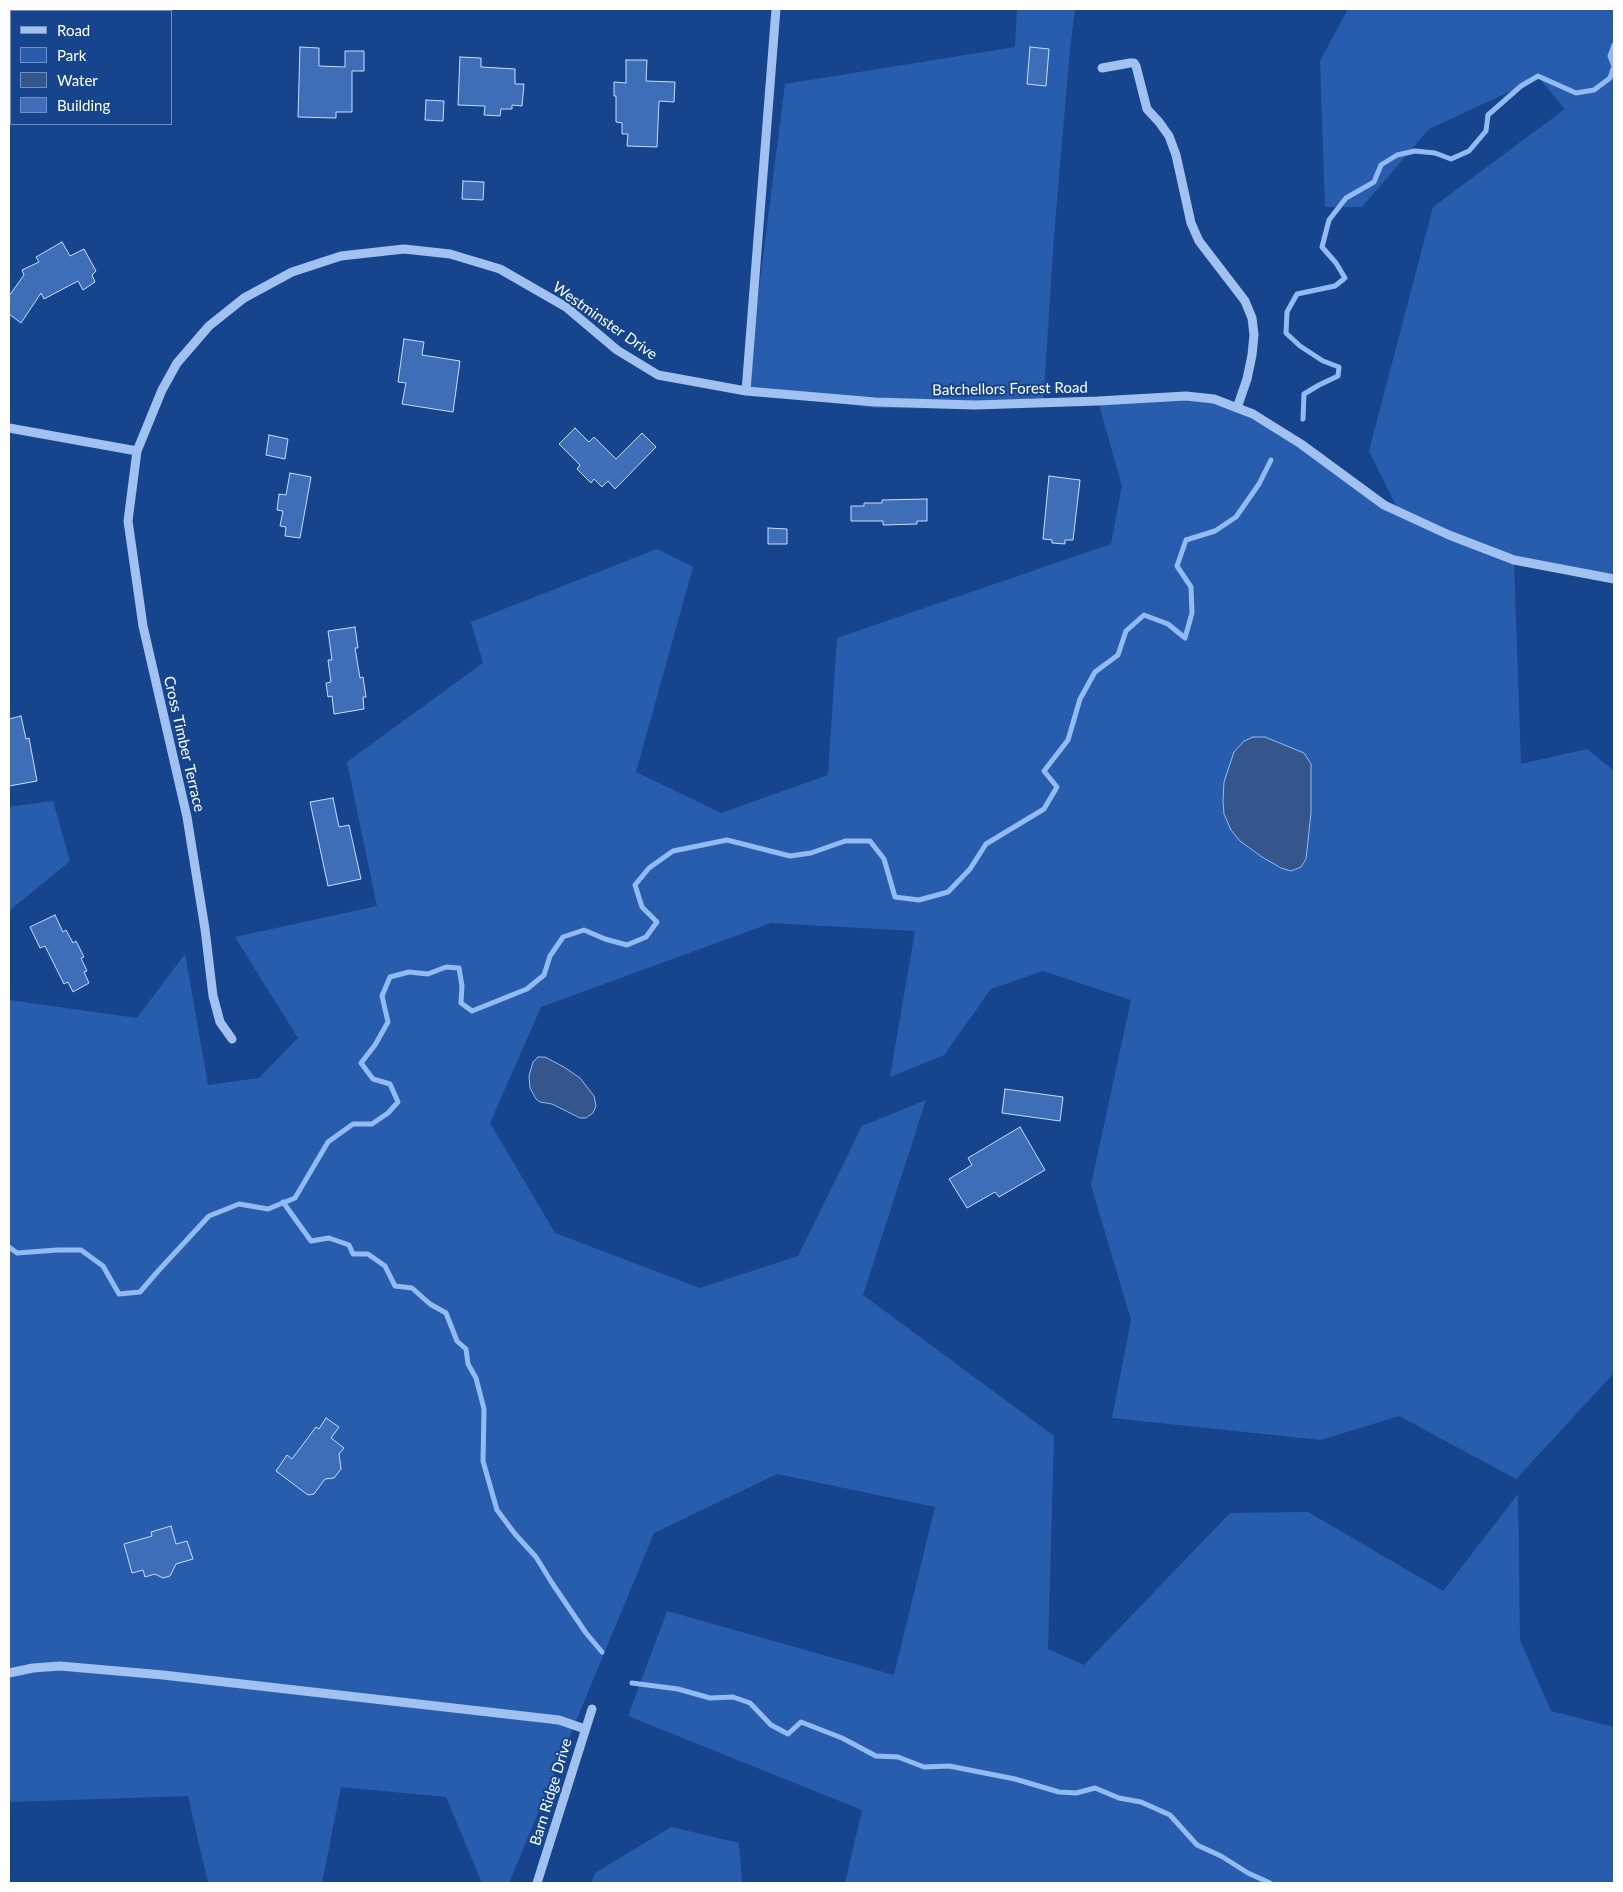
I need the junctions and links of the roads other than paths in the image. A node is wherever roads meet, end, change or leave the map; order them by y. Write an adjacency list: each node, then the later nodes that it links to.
1 (776, 9): 3 (street)
2 (1102, 68): 4 (street)
3 (746, 391): 4 (street, Batchellors Forest Road); 6 (street, Westminster Drive)
4 (1237, 408): 7 (street, Batchellors Forest Road)
5 (9, 428): 6 (street)
6 (137, 451): 8 (street, Cross Timber Terrace)
7 (1614, 579)
8 (232, 1039)
9 (9, 1673): 11 (street)
10 (592, 1709): 11 (street, Barn Ridge Drive)
11 (585, 1729): 12 (street, Barn Ridge Drive)
12 (537, 1883)

